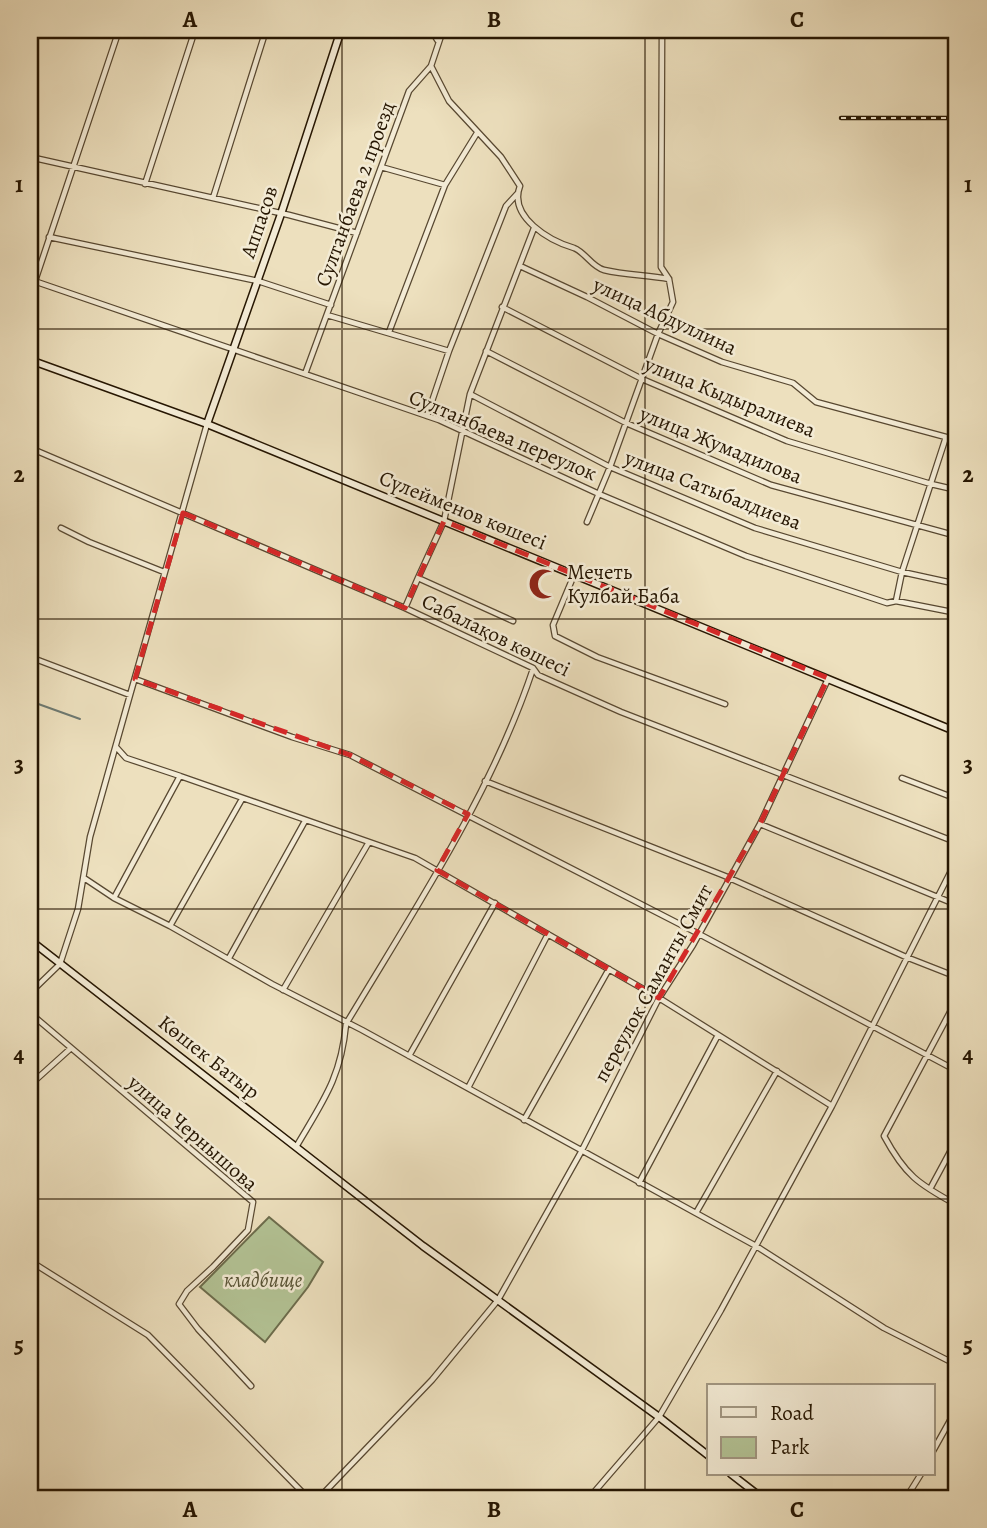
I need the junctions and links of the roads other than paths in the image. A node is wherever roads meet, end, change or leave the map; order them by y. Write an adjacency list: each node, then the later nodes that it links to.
1 (119, 30): 12 (street)
2 (195, 30): 14 (street)
3 (266, 30): 17 (street)
4 (341, 30): 18 (street, Аппасов)
5 (431, 30): 8 (street)
6 (443, 30): 8 (street, Султанбаева 2 проезд)
7 (662, 30): 23 (street)
8 (438, 41): 9 (street, Султанбаева 2 проезд)
9 (431, 66): 10 (street); 13 (street, Султанбаева 2 проезд)
10 (477, 133): 15 (street); 16 (street)
11 (30, 157): 12 (street)
12 (72, 166): 14 (street); 21 (street)
13 (382, 167): 15 (street); 20 (street, Султанбаева 2 проезд)
14 (145, 184): 17 (street)
15 (446, 185): 30 (street)
16 (517, 194): 19 (street); 33 (street)
17 (214, 198): 18 (street)
18 (281, 214): 20 (street); 25 (street, Аппасов)
19 (534, 229): 22 (street); 23 (street)
20 (357, 233): 27 (street, Султанбаева 2 проезд)
21 (49, 237): 24 (street); 25 (street)
22 (520, 265): 28 (street); 31 (street, улица Абдуллина)
23 (668, 279): 31 (street)
24 (34, 281): 26 (street); 32 (street, Султанбаева переулок)
25 (258, 281): 27 (street); 32 (street, Аппасов)
26 (30, 296)
27 (331, 305): 29 (street, Султанбаева 2 проезд)
28 (502, 307): 34 (street); 37 (street, улица Кыдыралиева)
29 (327, 315): 30 (street); 36 (street, Султанбаева 2 проезд)
30 (388, 332): 33 (street)
31 (658, 334): 37 (street); 43 (street, улица Абдуллина)
32 (232, 349): 36 (street, Султанбаева переулок); 41 (street, Аппасов)
33 (449, 351): 39 (street)
34 (486, 351): 38 (street); 40 (street, улица Жумадилова)
35 (30, 360): 41 (street, Сүлейменов көшесі)
36 (305, 374): 39 (street, Султанбаева переулок)
37 (642, 379): 40 (street); 47 (street, улица Кыдыралиева)
38 (470, 394): 42 (street); 46 (street, улица Сатыбалдиева)
39 (427, 416): 42 (street, Султанбаева переулок)
40 (626, 423): 46 (street); 53 (street, улица Жумадилова)
41 (207, 424): 50 (street); 51 (street, Сүлейменов көшесі)
42 (462, 429): 49 (street, Султанбаева переулок); 51 (street)
43 (946, 438): 44 (street, улица Абдуллина); 47 (street)
44 (957, 440)
45 (30, 448): 50 (street, Сабалақов көшесі)
46 (610, 467): 49 (street); 57 (street, улица Сатыбалдиева)
47 (931, 484): 48 (street, улица Кыдыралиева); 53 (street)
48 (957, 490)
49 (599, 494): 52 (street); 61 (street, Султанбаева переулок)
50 (183, 513): 56 (street); 62 (street, Сабалақов көшесі)
51 (444, 522): 58 (street, Сүлейменов көшесі); 59 (street)
52 (587, 522)
53 (918, 527): 55 (street, улица Жумадилова); 57 (street)
54 (61, 528): 56 (street)
55 (957, 536)
56 (164, 572): 68 (street)
57 (902, 572): 60 (street, улица Сатыбалдиева); 61 (street)
58 (574, 575): 67 (street, Сүлейменов көшесі); 70 (street)
59 (418, 578): 62 (street); 64 (street)
60 (957, 584)
61 (896, 601): 63 (street, Султанбаева переулок)
62 (405, 608): 66 (street, Сабалақов көшесі)
63 (957, 613)
64 (513, 621)
65 (30, 657): 69 (street)
66 (533, 668): 73 (street, Сабалақов көшесі); 76 (street)
67 (828, 678): 71 (street, Сүлейменов көшесі); 73 (street, переулок Саманты Смит)
68 (135, 679): 69 (street); 79 (street)
69 (130, 695): 72 (street)
70 (725, 704)
71 (957, 732)
72 (117, 747): 74 (street); 88 (street)
73 (783, 774): 81 (street, переулок Саманты Смит); 83 (street, Сабалақов көшесі)
74 (180, 776): 77 (street); 91 (street)
75 (902, 778): 78 (street)
76 (485, 781): 79 (street); 89 (street)
77 (242, 799): 80 (street); 94 (street)
78 (957, 799)
79 (468, 814): 87 (street); 96 (street)
80 (305, 821): 84 (street); 99 (street)
81 (760, 824): 89 (street, переулок Саманты Смит); 90 (street)
82 (957, 830): 83 (street)
83 (953, 841): 85 (street)
84 (369, 842): 87 (street); 103 (street)
85 (957, 853)
86 (957, 859): 90 (street)
87 (437, 870): 92 (street); 108 (street)
88 (84, 878): 91 (street); 100 (street)
89 (729, 878): 96 (street, переулок Саманты Смит); 98 (street)
90 (938, 897): 93 (street); 98 (street)
91 (114, 898): 94 (street)
92 (495, 903): 95 (street); 113 (street)
93 (957, 905)
94 (170, 926): 99 (street)
95 (548, 934): 101 (street); 117 (street)
96 (699, 934): 105 (street, переулок Саманты Смит); 109 (street)
97 (30, 940): 100 (street, Көшек Батыр)
98 (906, 957): 102 (street); 109 (street)
99 (229, 958): 103 (street)
100 (60, 964): 104 (street); 121 (street, Көшек Батыр)
101 (609, 969): 105 (street); 119 (street)
102 (957, 977)
103 (283, 990): 108 (street)
104 (30, 993)
105 (659, 998): 110 (street); 122 (street, переулок Саманты Смит)
106 (957, 999): 112 (street)
107 (30, 1013): 111 (street, улица Чернышова)
108 (346, 1024): 113 (street); 121 (street)
109 (871, 1026): 112 (street); 118 (street)
110 (718, 1035): 114 (street); 123 (street)
111 (71, 1049): 116 (street); 131 (street, улица Чернышова)
112 (928, 1055): 115 (street); 124 (street)
113 (409, 1056): 117 (street)
114 (777, 1071): 118 (street); 126 (street)
115 (957, 1071)
116 (30, 1085)
117 (468, 1088): 119 (street)
118 (832, 1106): 127 (street)
119 (524, 1119): 122 (street)
120 (957, 1139): 124 (street)
121 (296, 1147): 129 (street, Көшек Батыр)
122 (581, 1152): 123 (street); 129 (street, переулок Саманты Смит)
123 (639, 1183): 126 (street)
124 (930, 1189): 125 (street)
125 (957, 1205)
126 (696, 1213): 127 (street)
127 (756, 1246): 130 (street); 133 (street)
128 (30, 1261): 138 (street)
129 (498, 1300): 133 (street, Көшек Батыр); 139 (street, переулок Саманты Смит)
130 (957, 1365)
131 (251, 1386)
132 (957, 1408): 134 (street)
133 (659, 1417): 135 (street, Көшек Батыр); 140 (street)
134 (934, 1449)
135 (707, 1454)
136 (734, 1476): 141 (street)
137 (919, 1476): 142 (street)
138 (308, 1498)
139 (319, 1498)
140 (589, 1498)
141 (762, 1498)
142 (906, 1498)

